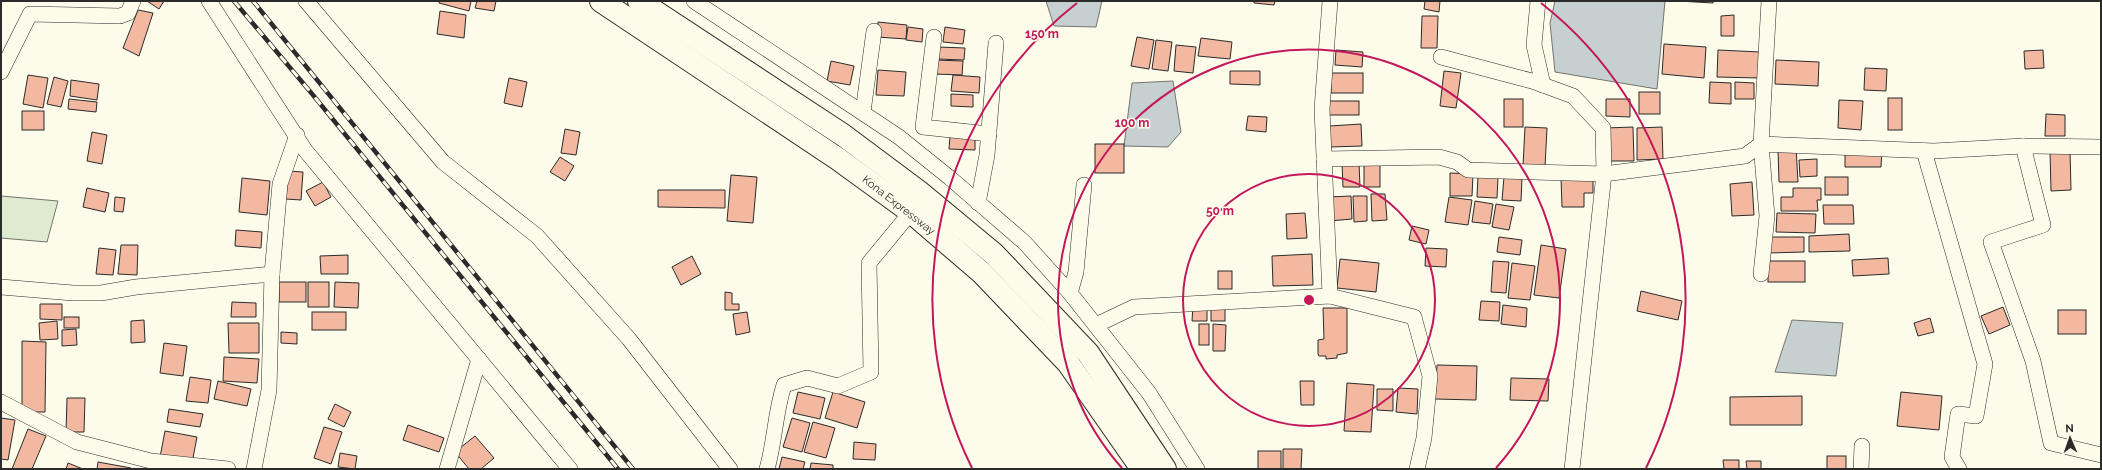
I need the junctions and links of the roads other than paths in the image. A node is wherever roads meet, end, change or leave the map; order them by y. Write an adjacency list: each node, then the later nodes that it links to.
1 (133, 1): 14 (street)
2 (209, 1): 18 (street)
3 (306, 1): 42 (street)
4 (601, 1): 27 (highway, Kona Expressway)
5 (639, 1): 45 (highway, Kona Expressway)
6 (694, 1): 16 (street)
7 (1330, 1): 23 (street)
8 (1538, 1): 15 (street)
9 (1769, 1): 19 (street)
10 (874, 31): 16 (street)
11 (934, 37): 17 (street)
12 (996, 43): 17 (street)
13 (1441, 57): 15 (street)
14 (1, 72)
15 (1543, 85): 24 (street)
16 (863, 112): 26 (street)
17 (989, 134): 26 (street)
18 (297, 135): 28 (street); 34 (street)
19 (1761, 144): 22 (street); 24 (street); 29 (street)
20 (2023, 146): 21 (street); 22 (street); 37 (street)
21 (2101, 147)
22 (1924, 151): 50 (street)
23 (1324, 159): 24 (street); 32 (street)
24 (1604, 174): 48 (street)
25 (1084, 185): 31 (street)
26 (978, 203): 31 (street)
27 (911, 212): 43 (street); 44 (highway, Kona Expressway)
28 (272, 274): 30 (street); 39 (street)
29 (1761, 274)
30 (1, 287)
31 (1070, 293): 33 (street)
32 (1330, 296): 33 (street); 47 (street)
33 (1096, 325): 46 (street)
34 (479, 360): 40 (street); 41 (street)
35 (1, 402): 38 (street)
36 (1862, 446): 49 (street)
37 (2101, 455)
38 (228, 469)
39 (254, 469)
40 (447, 469)
41 (570, 469)
42 (730, 469)
43 (767, 469)
44 (1142, 469)
45 (1165, 469)
46 (1197, 469)
47 (1417, 469)
48 (1572, 469)
49 (1861, 469)
50 (1959, 469)

